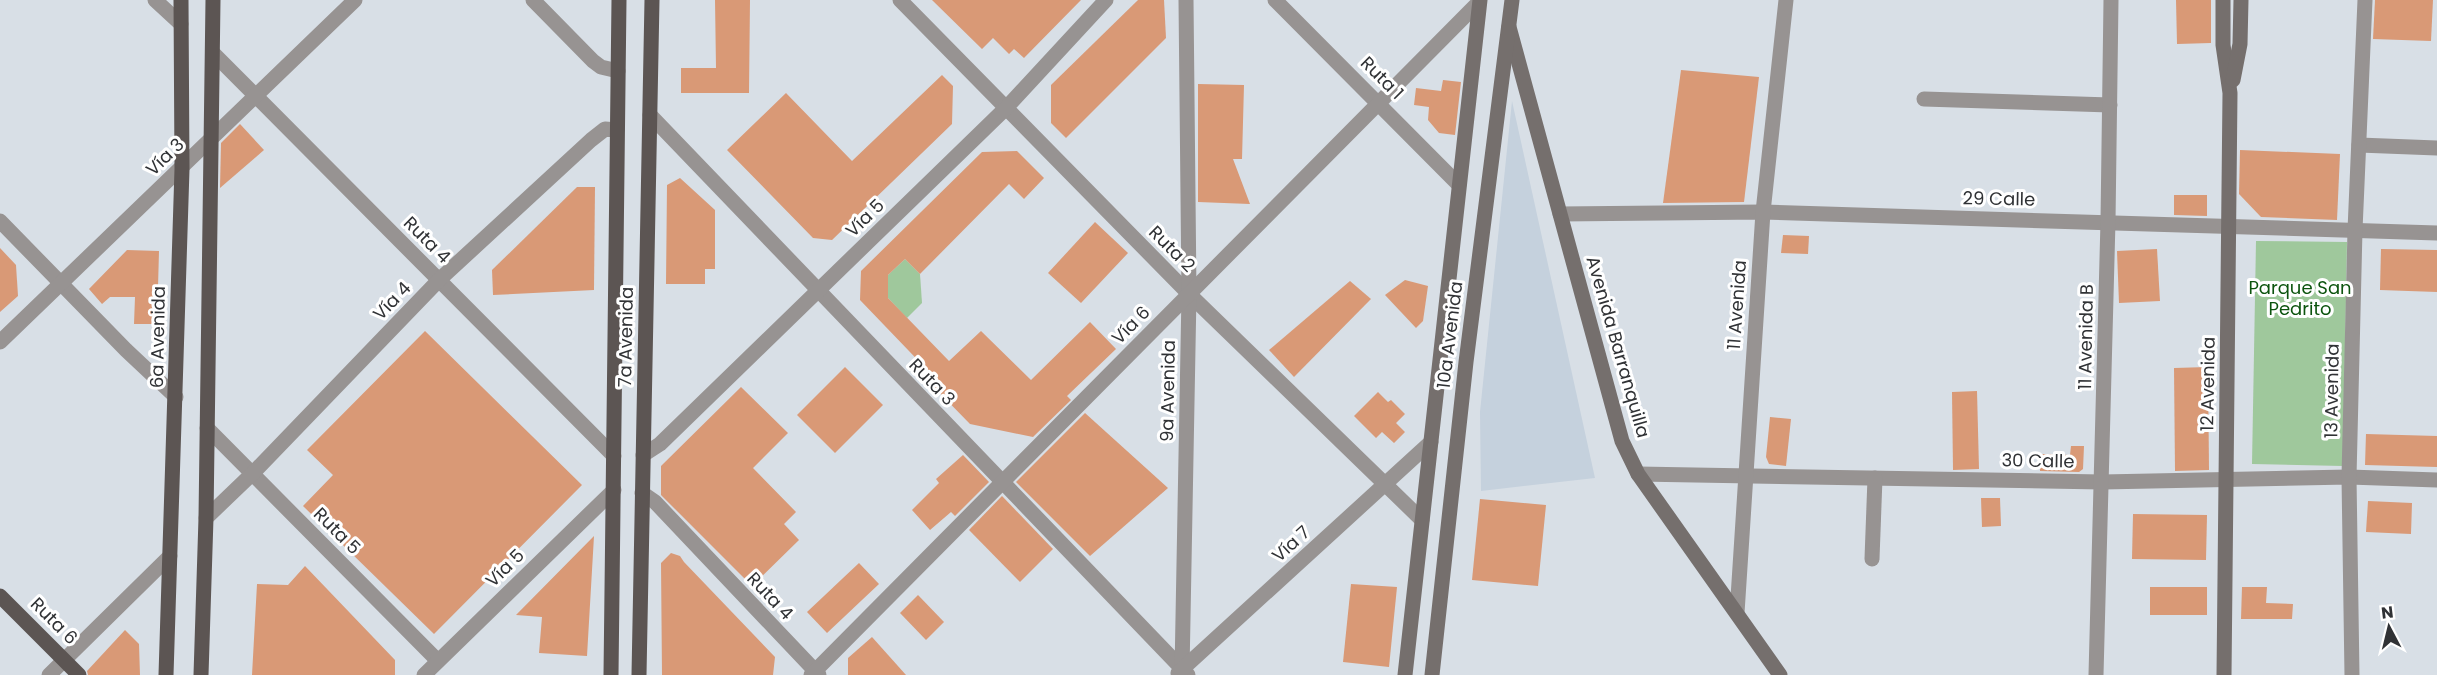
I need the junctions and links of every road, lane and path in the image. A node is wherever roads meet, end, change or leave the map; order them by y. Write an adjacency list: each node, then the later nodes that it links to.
1 (155, 0): 19 (street)
2 (181, 0): 19 (main road, 6a Avenida)
3 (213, 0): 21 (main road)
4 (355, 0): 24 (street, Vía 3)
5 (533, 0): 22 (street)
6 (619, 0): 22 (main road, 7a Avenida)
7 (652, 0): 29 (main road, 7a Avenida)
8 (900, 0): 28 (street, Ruta 2)
9 (1106, 0): 28 (street, Vía 5)
10 (1186, 0): 46 (street, 9a Avenida)
11 (1512, 0): 20 (main road, 10a Avenida)
12 (1786, 0): 36 (street, 11 Avenida)
13 (2111, 0): 27 (street, 11 Avenida B)
14 (2223, 0): 23 (main road, 12 Avenida)
15 (2241, 0): 23 (main road, 12 Avenida)
16 (2365, 0): 32 (street, 13 Avenida)
17 (1480, 1): 26 (street, Vía 6); 35 (main road, 10a Avenida)
18 (1285, 3): 26 (street, Ruta 1)
19 (181, 24): 34 (main road, 6a Avenida)
20 (1509, 27): 37 (main road, Avenida Barranquilla); 50 (main road, 10a Avenida)
21 (213, 53): 24 (street, Ruta 4); 31 (main road)
22 (618, 71): 30 (main road, 7a Avenida)
23 (2230, 93): 40 (main road, 12 Avenida)
24 (255, 96): 31 (street, Vía 3); 43 (street, Ruta 4)
25 (1924, 99): 27 (street)
26 (1379, 103): 35 (street, Ruta 1); 46 (street, Vía 6)
27 (2110, 105): 39 (street, 11 Avenida B)
28 (1006, 108): 45 (street, Vía 5); 46 (street, Ruta 2)
29 (650, 115): 45 (street, Ruta 3); 53 (main road, 7a Avenida)
30 (617, 130): 43 (street, Vía 4); 54 (main road, 7a Avenida)
31 (213, 138): 34 (street, Vía 3); 51 (main road)
32 (2359, 146): 33 (street); 41 (street, 13 Avenida)
33 (2437, 148)
34 (182, 169): 44 (street, Vía 3); 48 (main road, 6a Avenida)
35 (1459, 185): 49 (main road, 10a Avenida)
36 (1763, 212): 37 (street, 29 Calle); 39 (street, 29 Calle); 57 (street, 11 Avenida)
37 (1560, 214): 56 (main road, Avenida Barranquilla)
38 (0, 220): 44 (street)
39 (2108, 221): 40 (street, 29 Calle); 62 (street, 11 Avenida B)
40 (2228, 226): 41 (street, 29 Calle); 60 (main road, 12 Avenida)
41 (2355, 230): 42 (street, 29 Calle); 58 (street, 13 Avenida)
42 (2437, 233)
43 (439, 280): 54 (street, Ruta 4); 55 (street, Vía 4)
44 (61, 283): 47 (street, Vía 3); 48 (street)
45 (817, 291): 53 (street, Vía 5); 63 (street, Ruta 3)
46 (1189, 294): 63 (street, Vía 6); 64 (street, Ruta 2); 75 (street, 9a Avenida)
47 (0, 342)
48 (176, 397): 69 (main road, 6a Avenida)
49 (1434, 417): 50 (main road); 52 (main road, 10a Avenida)
50 (1459, 426): 85 (main road, 10a Avenida)
51 (207, 428): 55 (street, Ruta 5); 67 (main road)
52 (1431, 442): 64 (street, Vía 7); 68 (main road, 10a Avenida)
53 (643, 455): 66 (main road, 7a Avenida)
54 (614, 456): 65 (main road, 7a Avenida)
55 (253, 473): 67 (street, Vía 4); 74 (street, Ruta 5)
56 (1638, 474): 57 (street, 30 Calle); 72 (main road, Avenida Barranquilla)
57 (1744, 476): 59 (street, 30 Calle); 72 (street, 11 Avenida)
58 (2349, 477): 60 (street, 30 Calle); 61 (street, 30 Calle); 89 (street, 13 Avenida)
59 (1875, 478): 62 (street, 30 Calle); 70 (street)
60 (2226, 480): 62 (street, 30 Calle); 88 (main road, 12 Avenida)
61 (2437, 480)
62 (2102, 482): 87 (street, 11 Avenida B)
63 (1002, 483): 75 (street, Ruta 3); 76 (street, Vía 6)
64 (1385, 486): 68 (street, Ruta 2); 75 (street, Vía 7)
65 (614, 490): 74 (street, Vía 5); 82 (main road, 7a Avenida)
66 (642, 494): 76 (street, Ruta 4); 83 (main road, 7a Avenida)
67 (206, 518): 80 (main road)
68 (1422, 520): 84 (main road, 10a Avenida)
69 (170, 556): 73 (street); 79 (main road, 6a Avenida)
70 (1872, 559)
71 (0, 596): 73 (main road, Ruta 6)
72 (1737, 613): 86 (main road, Avenida Barranquilla)
73 (65, 660): 77 (street); 78 (main road, Ruta 6)
74 (438, 661): 81 (street, Vía 5)
75 (1182, 673)
76 (815, 674)
77 (49, 675)
78 (79, 675)
79 (166, 675)
80 (201, 675)
81 (424, 675)
82 (611, 675)
83 (639, 675)
84 (1406, 675)
85 (1432, 675)
86 (1780, 675)
87 (2096, 675)
88 (2224, 675)
89 (2352, 675)

